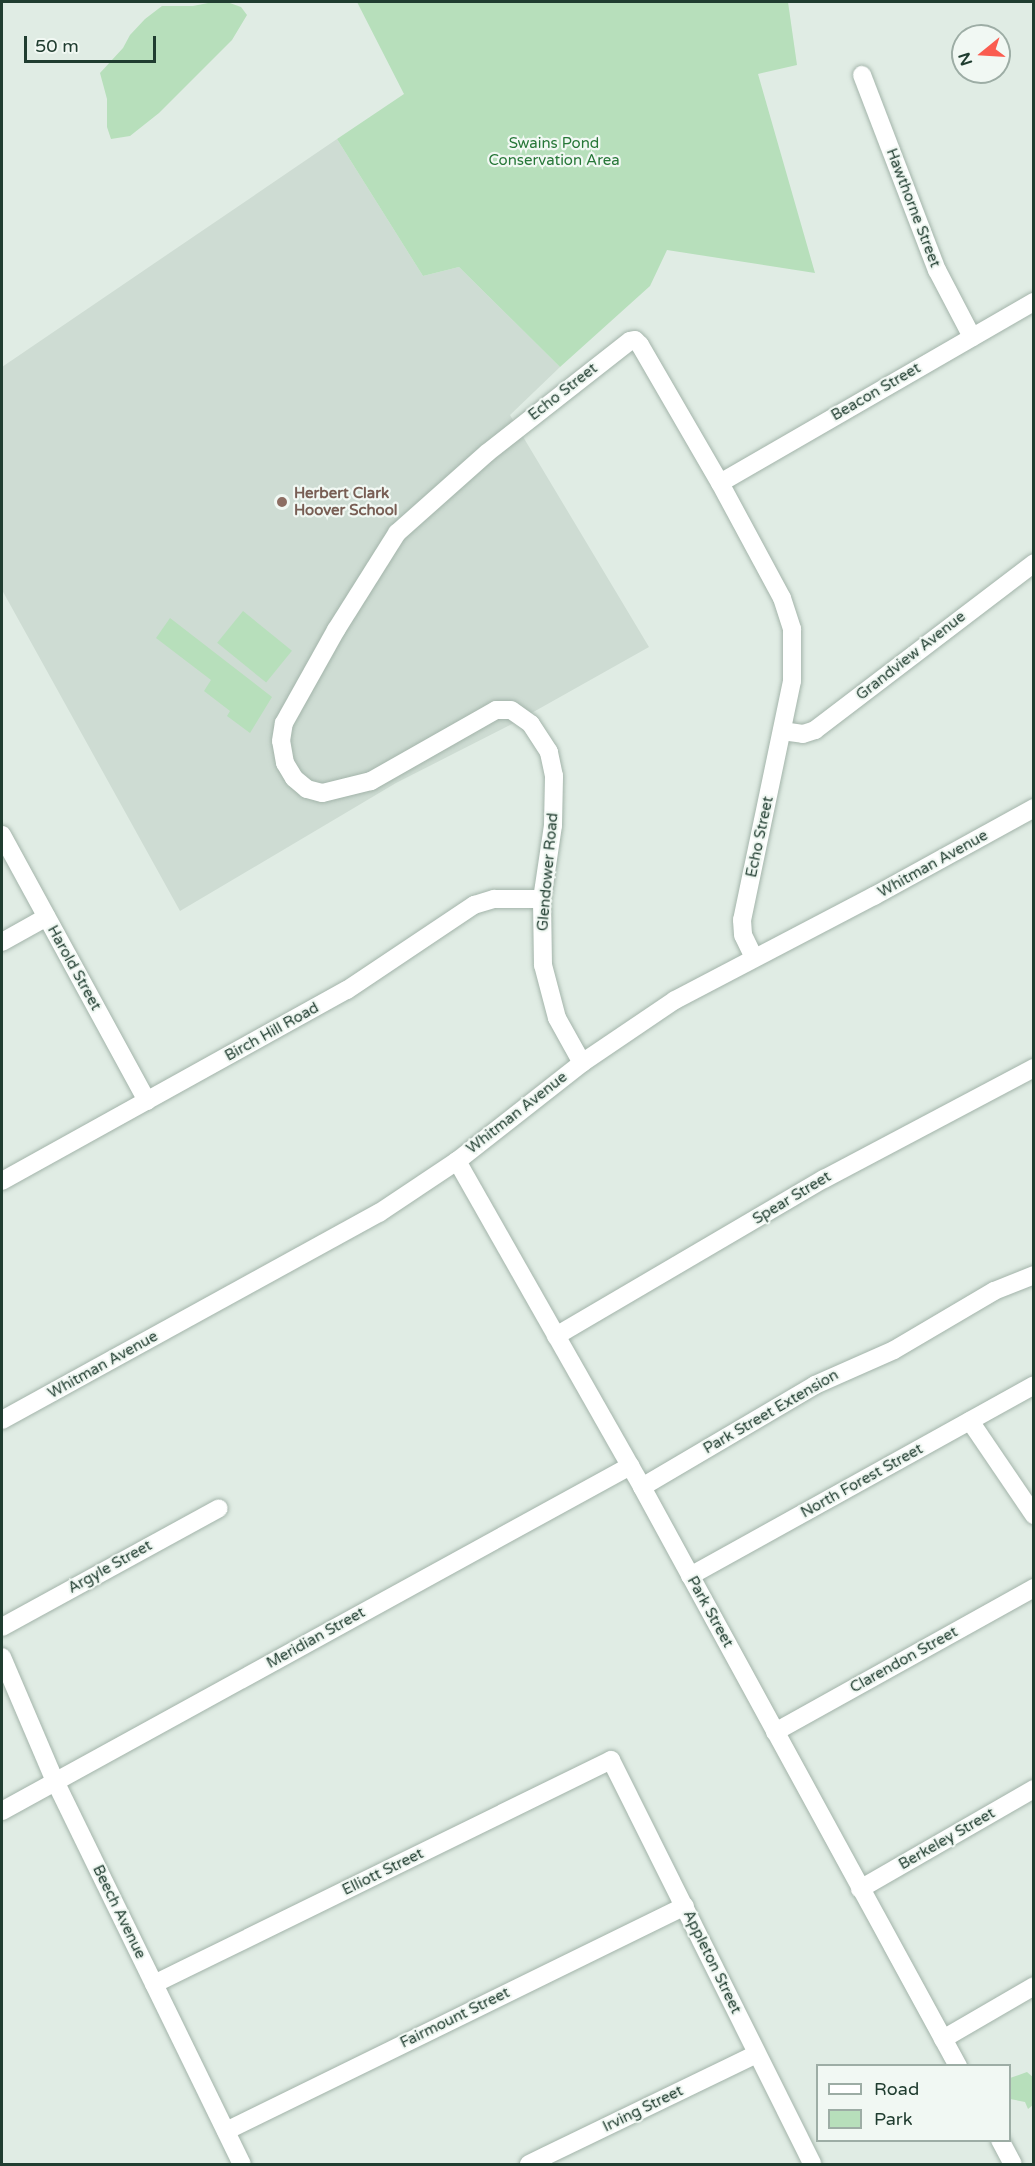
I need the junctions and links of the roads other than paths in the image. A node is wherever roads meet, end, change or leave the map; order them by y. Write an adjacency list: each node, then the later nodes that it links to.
1 (862, 75): 3 (street, Hawthorne Street)
2 (1034, 302): 3 (street, Beacon Street)
3 (972, 337): 4 (street, Beacon Street)
4 (720, 483): 6 (street, Echo Street); 7 (street, Echo Street)
5 (1034, 563): 7 (street, Grandview Avenue)
6 (525, 718): 10 (street, Glendower Road)
7 (782, 731): 13 (street, Echo Street)
8 (1034, 808): 13 (street, Whitman Avenue)
9 (2, 835): 11 (street, Harold Street)
10 (542, 899): 14 (street, Glendower Road); 16 (street, Birch Hill Road)
11 (47, 917): 12 (street); 16 (street, Harold Street)
12 (2, 942)
13 (754, 958): 14 (street, Whitman Avenue)
14 (582, 1063): 17 (street, Whitman Avenue)
15 (1034, 1068): 20 (street, Spear Street)
16 (147, 1101): 18 (street, Birch Hill Road)
17 (457, 1161): 20 (street, Park Street); 22 (street, Whitman Avenue)
18 (2, 1180)
19 (1034, 1275): 25 (street, Park Street Extension)
20 (556, 1336): 24 (street, Park Street)
21 (1034, 1385): 23 (street, North Forest Street)
22 (2, 1420)
23 (970, 1421): 27 (street); 28 (street, North Forest Street)
24 (630, 1466): 25 (street, Park Street); 34 (street, Meridian Street)
25 (642, 1487): 28 (street, Park Street)
26 (219, 1508): 30 (street, Argyle Street)
27 (1034, 1515)
28 (690, 1576): 32 (street, Park Street)
29 (1034, 1588): 32 (street, Clarendon Street)
30 (2, 1627)
31 (2, 1657): 34 (street, Beech Avenue)
32 (775, 1732): 37 (street, Park Street)
33 (611, 1760): 38 (street, Appleton Street); 39 (street, Elliott Street)
34 (55, 1781): 36 (street, Meridian Street); 39 (street, Beech Avenue)
35 (1034, 1789): 37 (street, Berkeley Street)
36 (2, 1811)
37 (860, 1889): 41 (street, Park Street)
38 (685, 1906): 42 (street, Appleton Street); 44 (street, Fairmount Street)
39 (154, 1984): 44 (street, Beech Avenue)
40 (1034, 1986): 41 (street)
41 (943, 2039): 43 (street, Park Street)
42 (758, 2054): 47 (street, Irving Street); 48 (street, Appleton Street)
43 (957, 2064)
44 (226, 2131): 46 (street, Beech Avenue)
45 (1000, 2142): 49 (street)
46 (242, 2164)
47 (528, 2164)
48 (812, 2164)
49 (1013, 2164)

